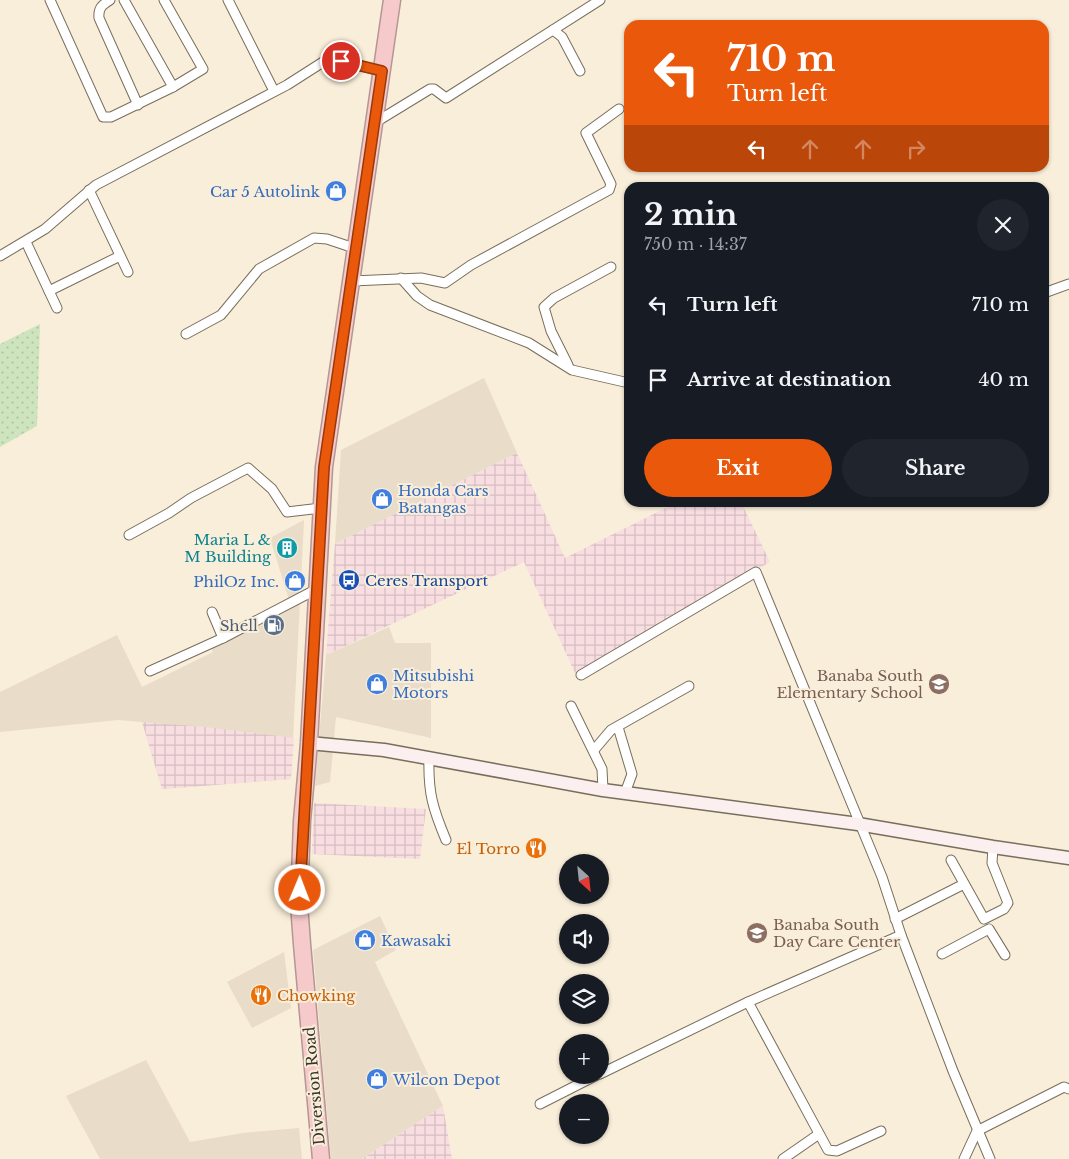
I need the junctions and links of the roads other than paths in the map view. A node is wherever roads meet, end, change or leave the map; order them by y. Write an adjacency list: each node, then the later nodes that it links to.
1 (50, 0): 13 (street)
2 (110, 0): 13 (street)
3 (124, 0): 11 (street)
4 (164, 0): 11 (street)
5 (228, 0): 12 (street)
6 (392, 0): 9 (highway, Diversion Road)
7 (600, 0): 8 (street)
8 (553, 30): 10 (street); 15 (street)
9 (382, 71): 12 (street); 15 (highway, Diversion Road)
10 (580, 71)
11 (173, 87): 13 (street)
12 (274, 91): 16 (street)
13 (138, 105)
14 (619, 109): 23 (street)
15 (376, 122): 18 (highway, Diversion Road)
16 (89, 190): 17 (street); 20 (street)
17 (26, 242): 19 (street); 26 (street)
18 (357, 249): 24 (highway, Diversion Road); 29 (street)
19 (0, 256)
20 (120, 256): 22 (street); 26 (street)
21 (611, 267): 30 (street)
22 (128, 272)
23 (402, 278): 24 (street); 30 (street)
24 (352, 281): 32 (highway, Diversion Road)
25 (1069, 284): 27 (street)
26 (49, 291): 28 (street)
27 (1049, 291)
28 (57, 308)
29 (186, 334)
30 (568, 366): 31 (street)
31 (624, 382)
32 (321, 508): 33 (street); 34 (highway, Diversion Road)
33 (129, 535)
34 (317, 589): 36 (street); 42 (highway, Diversion Road)
35 (212, 612): 36 (street)
36 (223, 638): 37 (street)
37 (150, 671)
38 (581, 675): 47 (street)
39 (690, 686): 41 (street)
40 (571, 706): 43 (street)
41 (618, 727): 43 (street); 46 (street)
42 (309, 743): 44 (street); 68 (highway, Diversion Road)
43 (594, 750): 45 (street)
44 (429, 758): 45 (street); 48 (street)
45 (603, 790): 46 (street)
46 (625, 793): 47 (street)
47 (858, 824): 49 (street); 53 (street)
48 (446, 840)
49 (993, 847): 50 (street); 54 (street)
50 (1069, 858)
51 (951, 860): 52 (street)
52 (964, 884): 53 (street); 54 (street)
53 (896, 919): 56 (street)
54 (984, 919): 55 (street)
55 (989, 929): 57 (street); 58 (street)
56 (901, 935): 59 (street); 64 (street)
57 (942, 954)
58 (1005, 955)
59 (748, 1002): 60 (street); 66 (street)
60 (609, 1069)
61 (579, 1084): 63 (street)
62 (1069, 1089): 64 (street)
63 (540, 1104)
64 (977, 1131): 70 (street); 71 (street)
65 (881, 1132): 67 (street)
66 (819, 1134): 67 (street); 69 (street)
67 (839, 1155)
68 (321, 1159)
69 (783, 1159)
70 (964, 1159)
71 (990, 1159)

